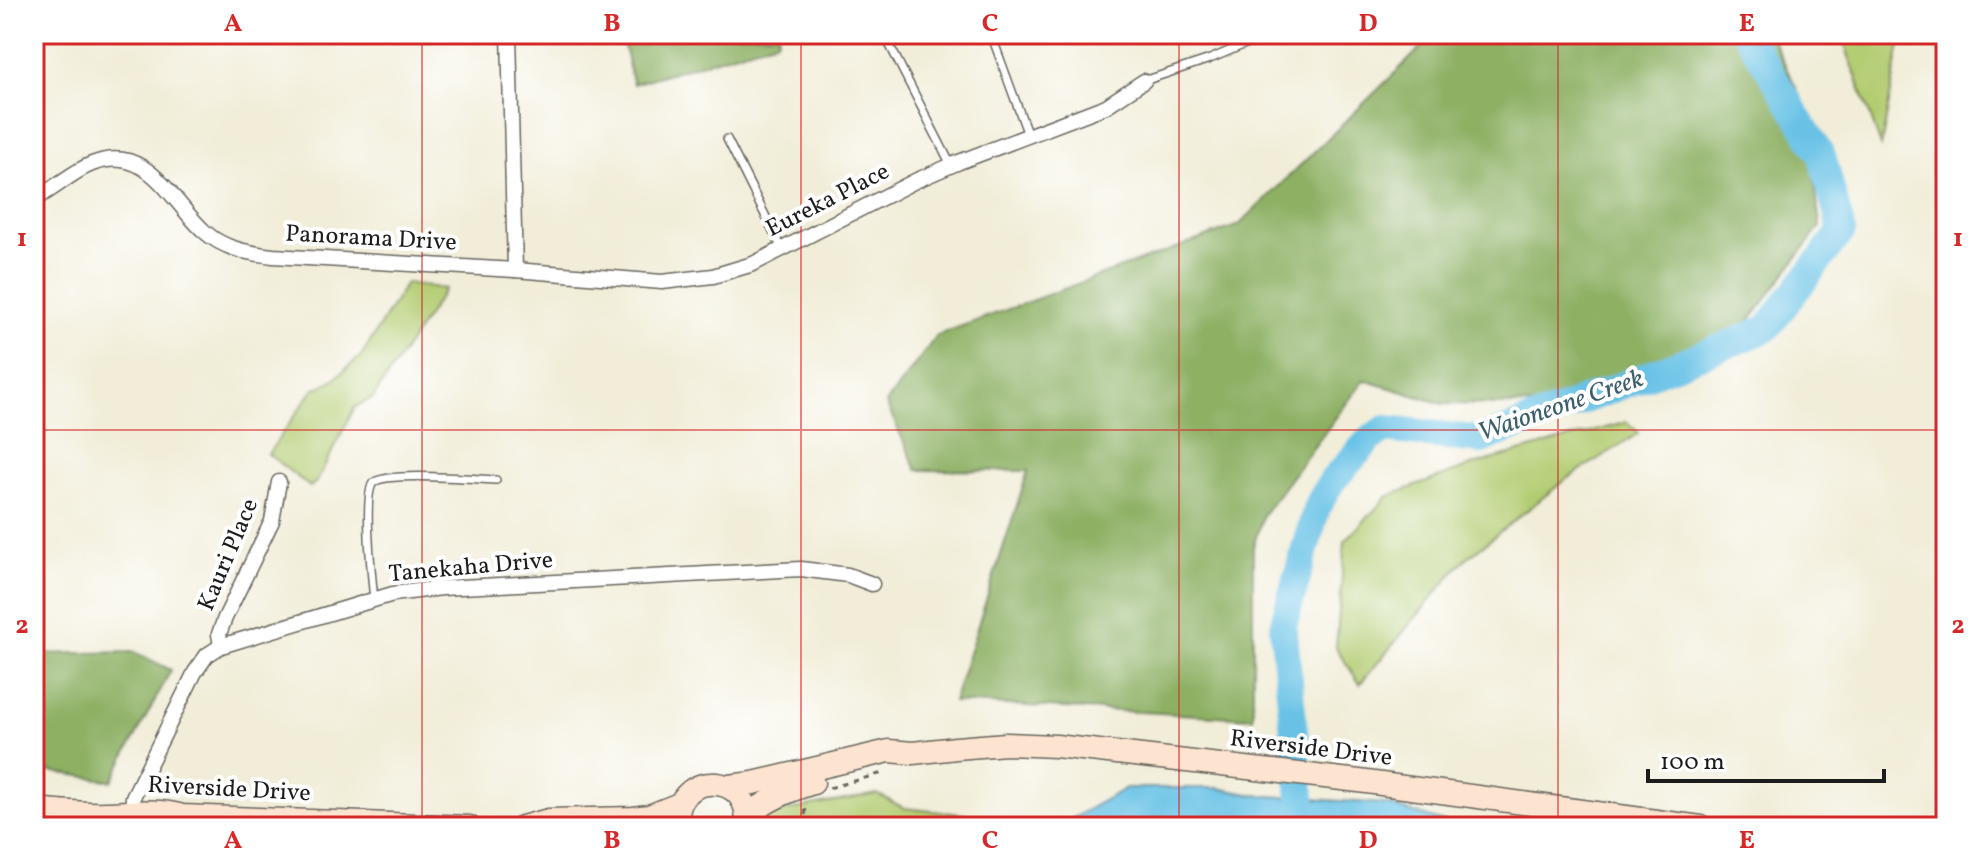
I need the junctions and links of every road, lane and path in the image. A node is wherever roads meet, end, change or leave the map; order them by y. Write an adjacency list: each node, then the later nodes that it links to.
1 (509, 34): 11 (street)
2 (884, 34): 8 (lane)
3 (991, 34): 6 (lane)
4 (1269, 34): 5 (lane)
5 (1144, 81): 6 (street, Eureka Place)
6 (1028, 135): 8 (street, Eureka Place)
7 (727, 139): 10 (lane)
8 (951, 165): 10 (street, Eureka Place)
9 (34, 199): 11 (street, Panorama Drive)
10 (782, 249): 11 (street, Eureka Place)
11 (515, 270)
12 (496, 480): 15 (lane)
13 (279, 482): 16 (street, Kauri Place)
14 (872, 584): 15 (street, Tanekaha Drive)
15 (374, 600): 16 (street, Tanekaha Drive)
16 (221, 646): 24 (street, Tanekaha Drive)
17 (913, 753): 19 (main road, Riverside Drive); 25 (main road, Riverside Drive); 30 (main road, Riverside Drive)
18 (883, 773): 20 (path)
19 (729, 786): 22 (main road, Riverside Drive); 25 (main road)
20 (830, 788)
21 (807, 802): 29 (path)
22 (679, 804): 27 (main road); 28 (main road)
23 (34, 809): 24 (main road, Riverside Drive)
24 (132, 811): 26 (main road, Riverside Drive)
25 (747, 822)
26 (469, 827)
27 (522, 827)
28 (679, 827)
29 (804, 827)
30 (1701, 827)

